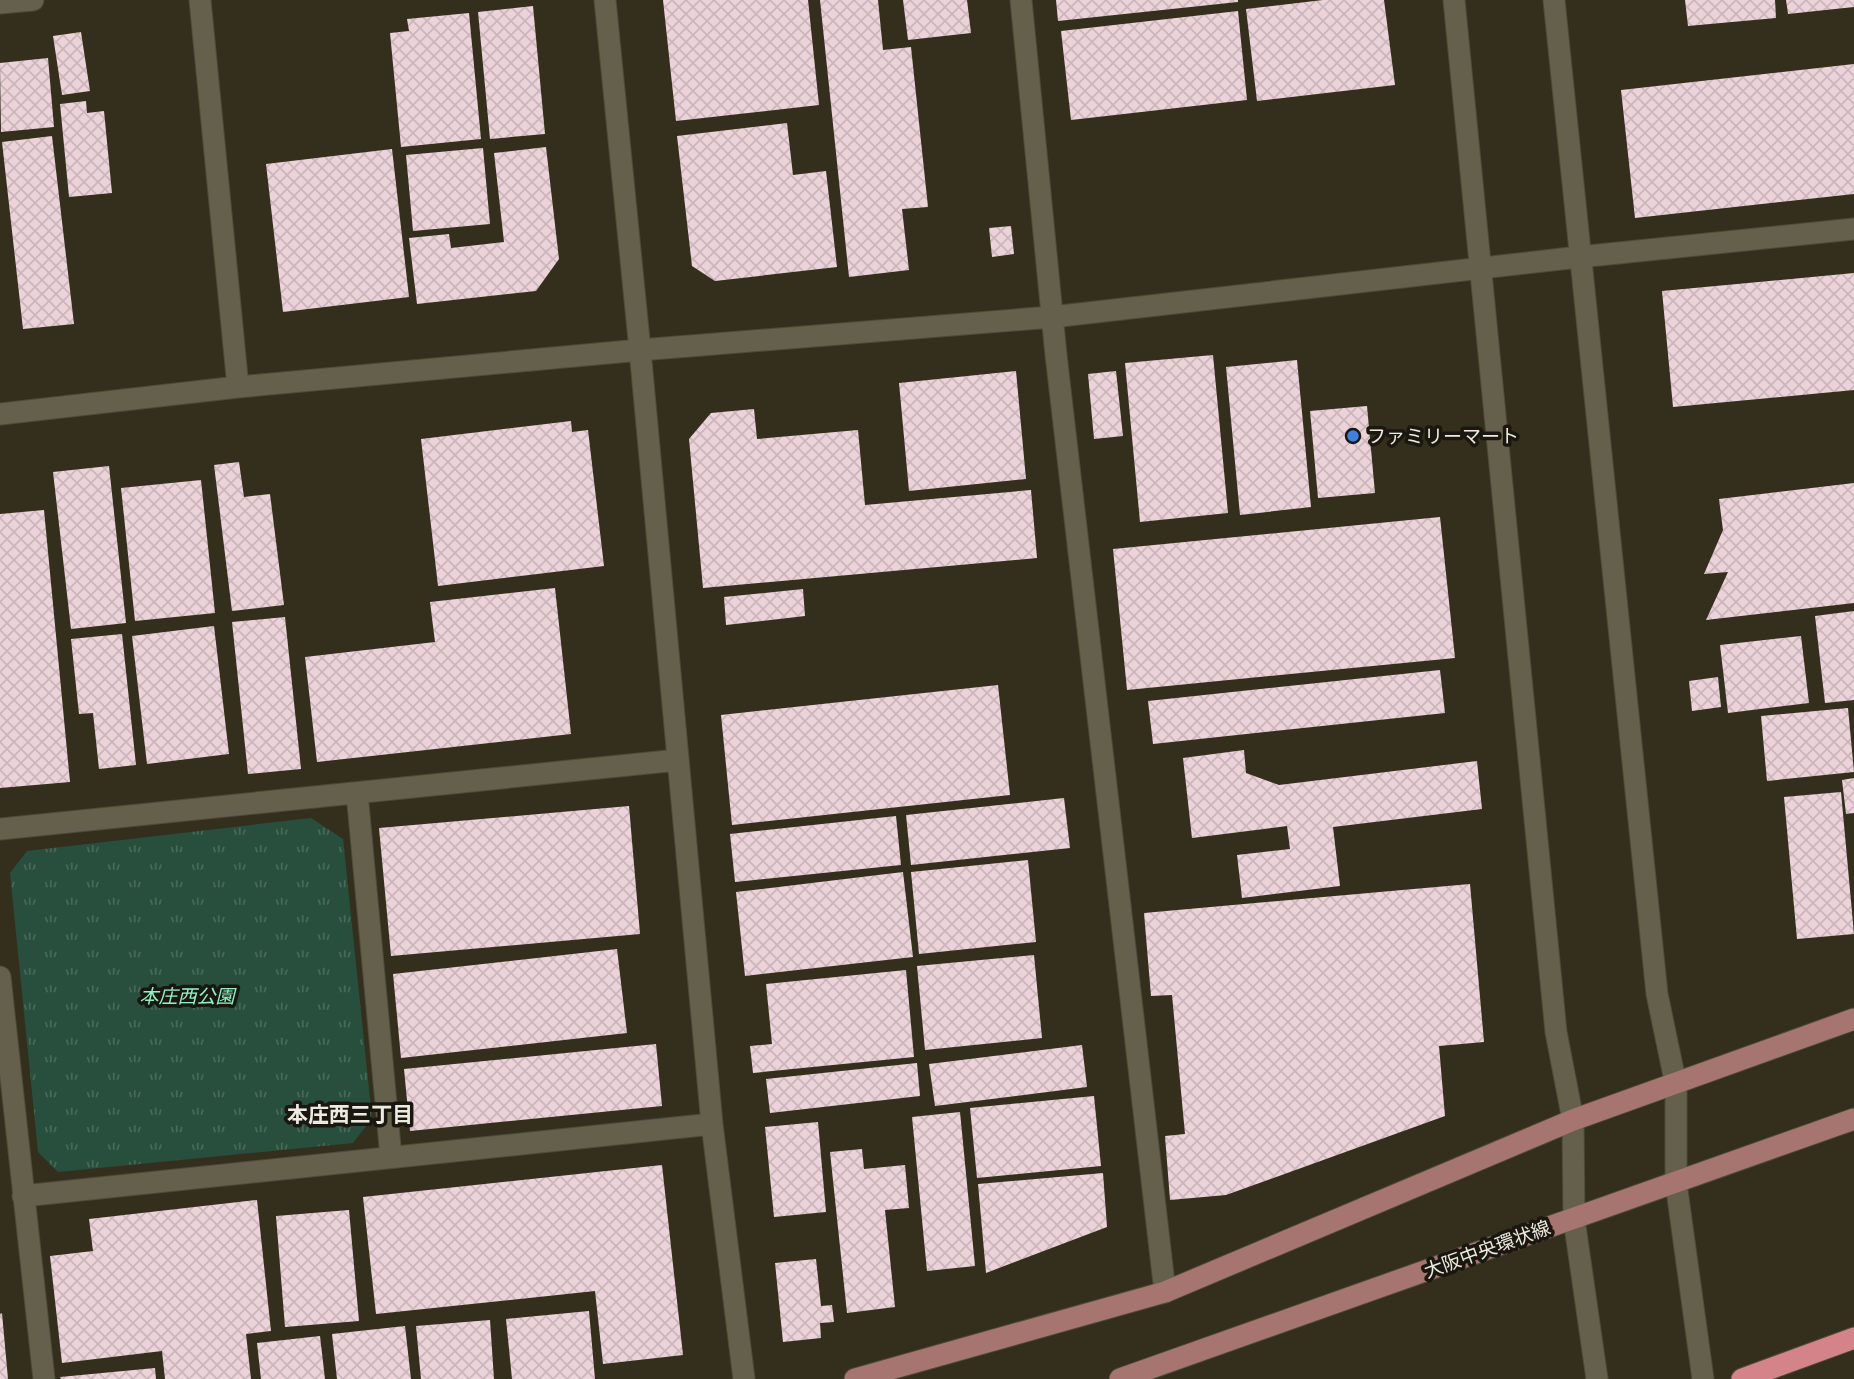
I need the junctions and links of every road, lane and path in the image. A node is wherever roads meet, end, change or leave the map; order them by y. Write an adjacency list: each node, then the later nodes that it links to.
1 (33, 0): 7 (street)
2 (200, 0): 13 (street)
3 (605, 0): 12 (street)
4 (1021, 0): 11 (street)
5 (1454, 0): 10 (street)
6 (1554, 0): 9 (street)
7 (0, 3)
8 (1854, 229): 9 (street)
9 (1579, 257): 10 (street); 20 (street)
10 (1480, 268): 11 (street); 22 (street)
11 (1052, 317): 12 (street); 28 (street)
12 (640, 350): 13 (street); 15 (street)
13 (238, 387): 14 (street)
14 (0, 414)
15 (678, 760): 16 (street); 23 (street)
16 (356, 793): 17 (street); 24 (street)
17 (0, 829)
18 (0, 977): 26 (street)
19 (1854, 1019): 20 (main road)
20 (1676, 1085): 22 (main road); 25 (street)
21 (1854, 1119): 25 (main road, 大阪中央環状線)
22 (1573, 1121): 27 (street); 28 (main road)
23 (712, 1124): 24 (street); 31 (street)
24 (391, 1157): 26 (street)
25 (1675, 1183): 27 (main road, 大阪中央環状線); 35 (street)
26 (23, 1196): 30 (street)
27 (1574, 1219): 33 (main road, 大阪中央環状線); 34 (street)
28 (1165, 1292): 32 (main road)
29 (1854, 1338): 36 (highway)
30 (44, 1379)
31 (744, 1379)
32 (855, 1379)
33 (1120, 1379)
34 (1597, 1379)
35 (1703, 1379)
36 (1742, 1379)

